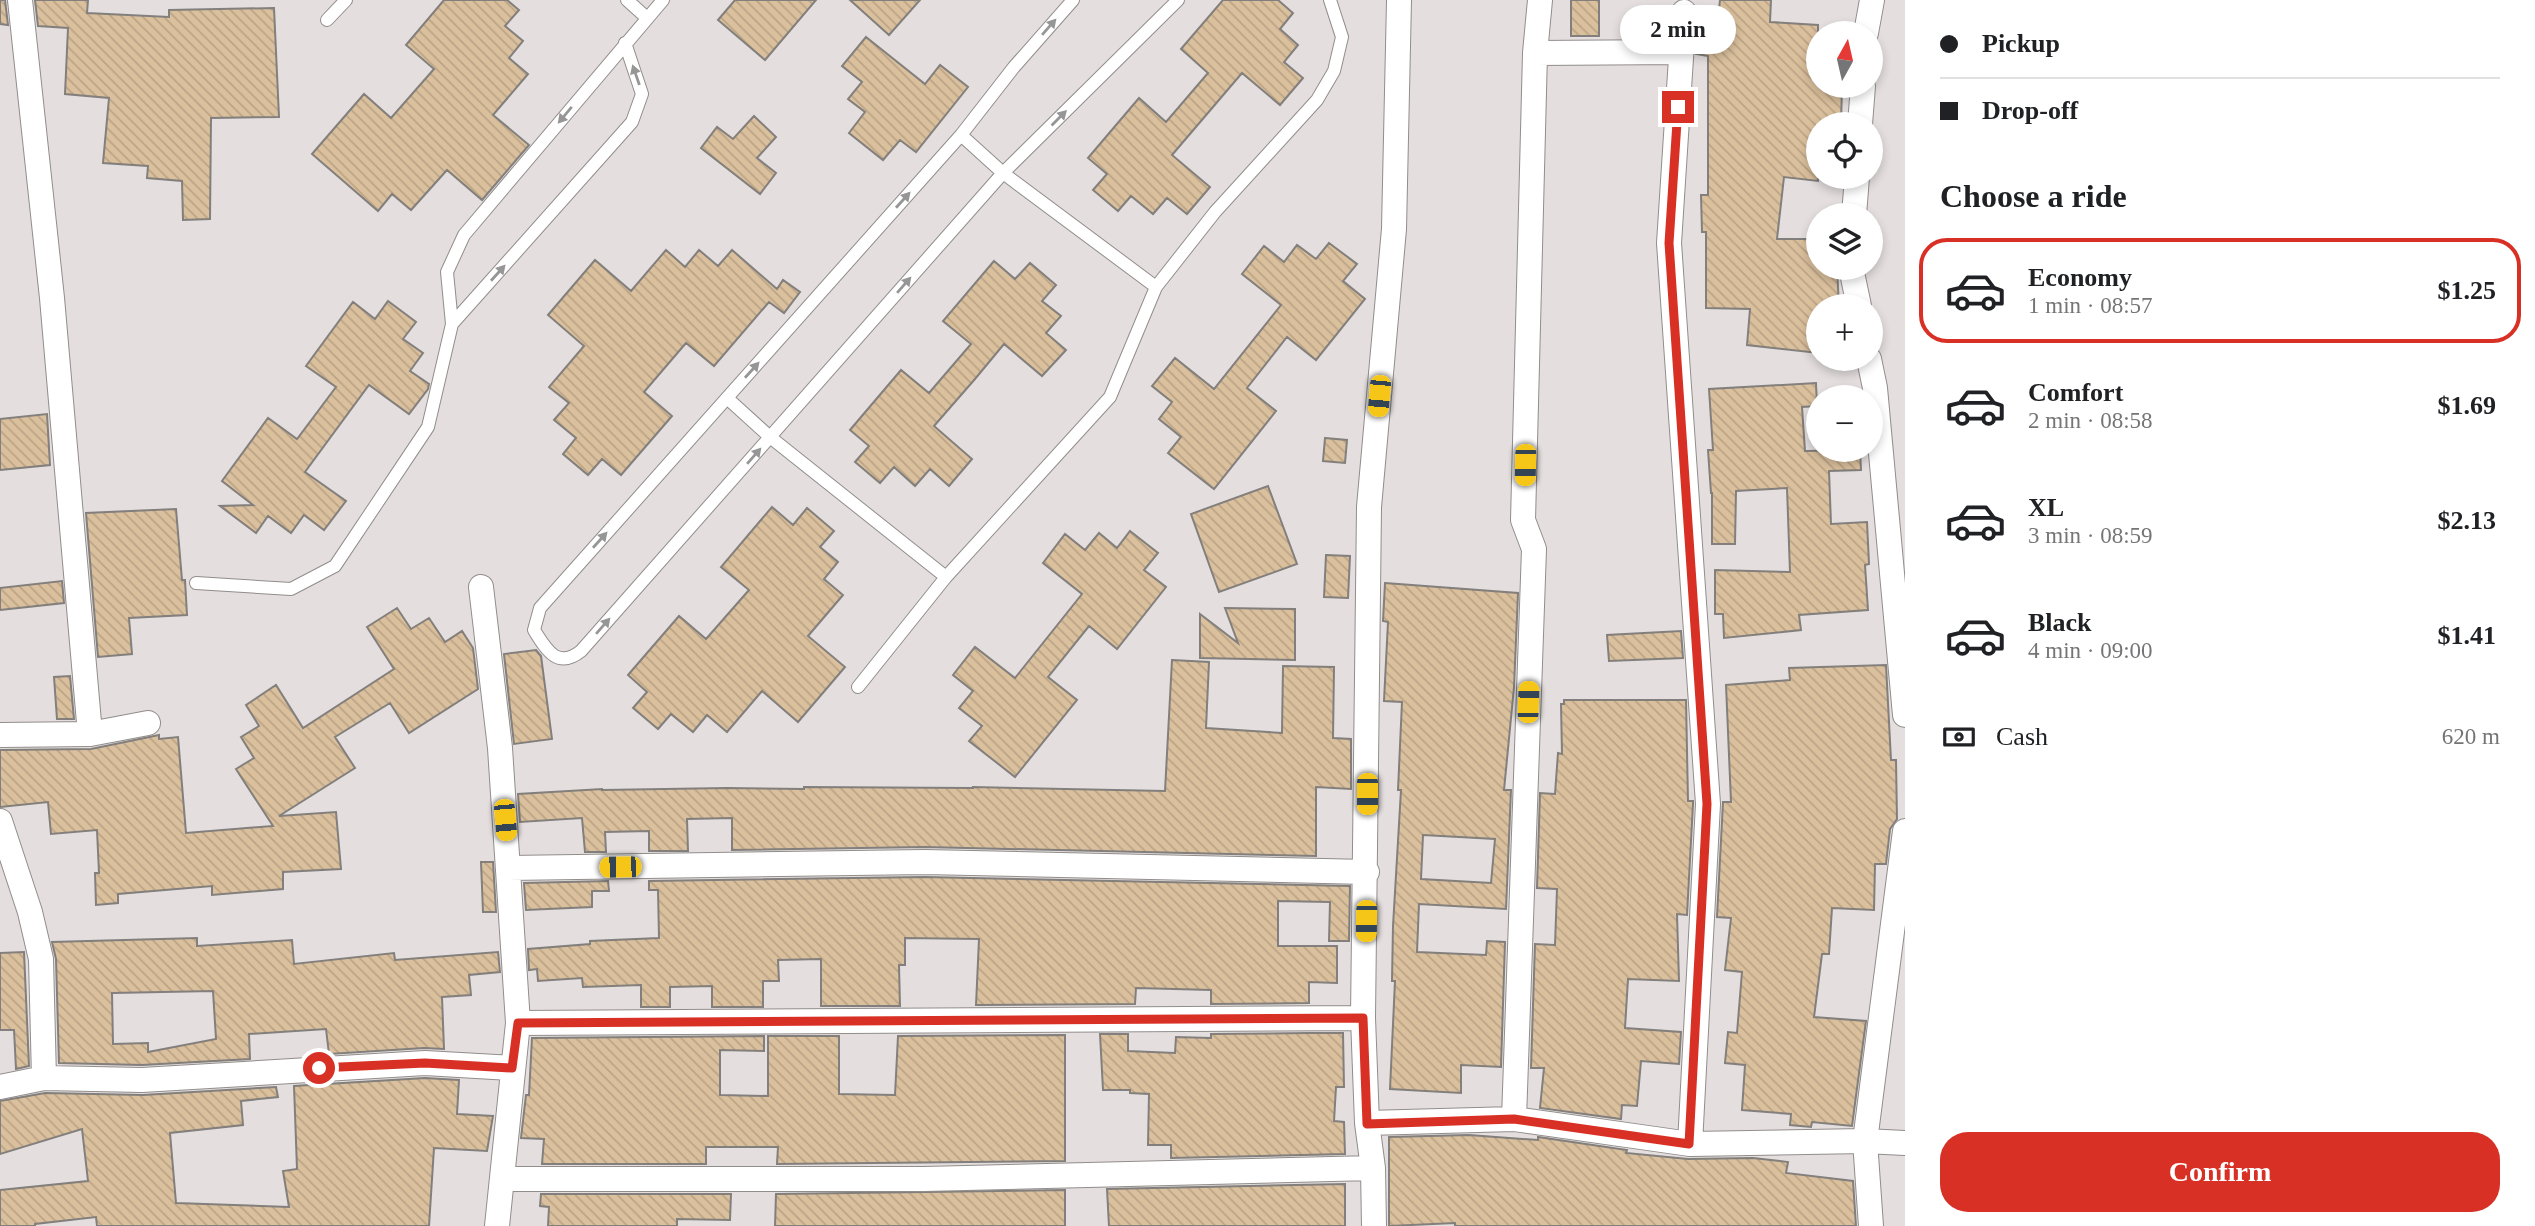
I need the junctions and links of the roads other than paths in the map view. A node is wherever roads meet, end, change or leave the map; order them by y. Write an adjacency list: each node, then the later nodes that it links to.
1 (20, 0): 31 (street)
2 (346, 0): 13 (lane)
3 (627, 0): 12 (lane)
4 (663, 0): 12 (lane)
5 (1073, 0): 18 (lane, one-way to 5)
6 (1178, 0): 19 (lane, one-way to 6)
7 (1330, 0): 20 (lane)
8 (1399, 0): 36 (street)
9 (1540, 0): 17 (street)
10 (1872, 0): 14 (street)
11 (1684, 12): 16 (street)
12 (647, 18): 15 (lane)
13 (327, 20)
14 (1868, 21)
15 (625, 43): 21 (lane, one-way to 21); 21 (lane, one-way to 15)
16 (1681, 52): 17 (street); 46 (street)
17 (1535, 53): 42 (street)
18 (961, 135): 19 (lane); 23 (lane, one-way to 18)
19 (1003, 173): 20 (lane); 24 (lane, one-way to 19)
20 (1156, 287): 25 (lane)
21 (452, 324): 26 (lane)
22 (1871, 371): 29 (street)
23 (727, 397): 24 (lane); 24 (lane)
24 (770, 437): 25 (lane)
25 (946, 577): 28 (lane)
26 (196, 583)
27 (481, 587): 35 (street)
28 (858, 687)
29 (1905, 715)
30 (148, 723): 31 (street)
31 (90, 734): 32 (street)
32 (0, 735)
33 (0, 821): 40 (street)
34 (1905, 831): 44 (street)
35 (509, 868): 36 (street); 38 (street)
36 (1367, 872): 37 (street)
37 (1363, 1018): 38 (street); 43 (street)
38 (518, 1023): 39 (street)
39 (512, 1068): 40 (street); 48 (street)
40 (44, 1077): 41 (street)
41 (0, 1087)
42 (1514, 1119): 43 (street); 46 (street)
43 (1367, 1124): 47 (street)
44 (1865, 1141): 45 (street); 46 (street); 51 (street)
45 (1905, 1143)
46 (1689, 1144)
47 (1373, 1168): 48 (street); 50 (street)
48 (503, 1179): 49 (street)
49 (497, 1226)
50 (1374, 1226)
51 (1871, 1226)

